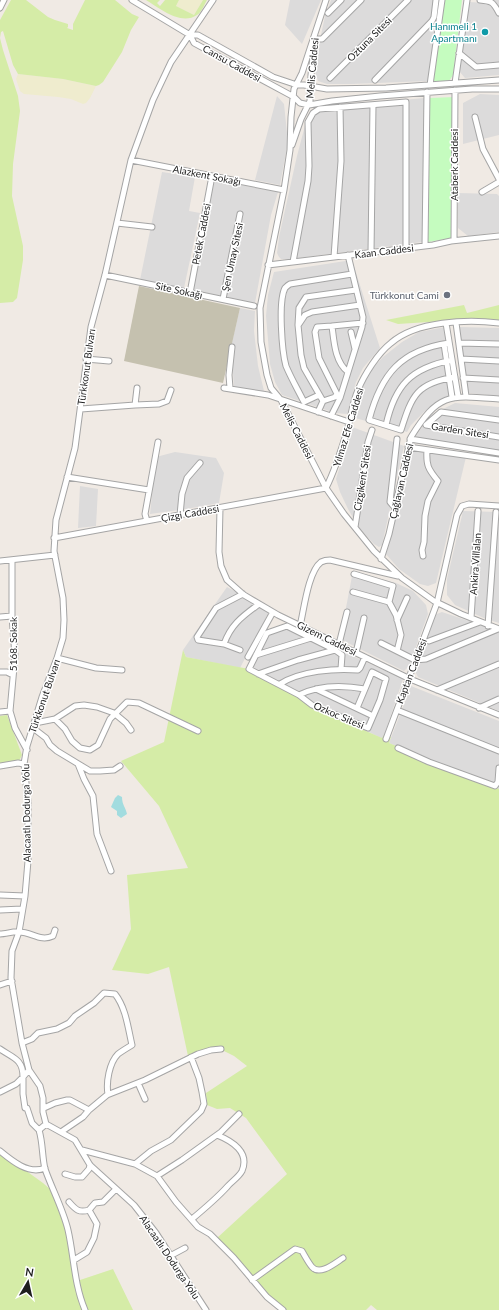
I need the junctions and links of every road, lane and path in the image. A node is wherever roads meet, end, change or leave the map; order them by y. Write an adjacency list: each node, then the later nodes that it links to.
1 (4, 0): 12 (street)
2 (132, 0): 16 (street)
3 (213, 0): 16 (street, Türkkonut Bulvarı)
4 (326, 0): 15 (street, Melis Caddesi)
5 (341, 0): 13 (street)
6 (362, 0): 17 (street)
7 (408, 0): 20 (street, Oztuna Sitesi)
8 (436, 0): 21 (street)
9 (442, 0): 25 (street)
10 (467, 0): 18 (street)
11 (480, 0): 14 (street)
12 (0, 8)
13 (328, 13)
14 (499, 13)
15 (316, 30): 17 (street, Melis Caddesi); 24 (street, Melis Caddesi)
16 (190, 35): 24 (street, Cansu Caddesi); 30 (street, Cansu Caddesi); 36 (street, Türkkonut Bulvarı)
17 (315, 39): 26 (street, Melis Caddesi)
18 (459, 53): 19 (street); 23 (street)
19 (499, 65)
20 (330, 78)
21 (375, 80)
22 (499, 80): 23 (street, Cansu Caddesi)
23 (455, 83): 25 (street, Cansu Caddesi)
24 (297, 85): 26 (street, Cansu Caddesi); 30 (street, Melis Caddesi)
25 (430, 85): 26 (street, Cansu Caddesi)
26 (311, 87): 31 (street, Melis Caddesi)
27 (499, 89): 28 (street)
28 (455, 90): 29 (street); 46 (street, Ataberk Caddesi)
29 (427, 92): 31 (street); 47 (street)
30 (294, 97): 31 (street, Cansu Caddesi); 35 (street, Melis Caddesi)
31 (309, 105): 35 (street, Melis Caddesi)
32 (373, 105): 33 (street); 48 (street); 49 (street)
33 (340, 108): 51 (street); 52 (street)
34 (475, 118): 38 (street)
35 (290, 150): 40 (street, Melis Caddesi)
36 (131, 160): 37 (street, Alazkent Sokağı); 43 (street, Türkkonut Bulvarı)
37 (212, 176): 40 (street, Alazkent Sokağı); 57 (street, Petek Caddesi)
38 (499, 179)
39 (499, 182): 41 (street)
40 (284, 190): 53 (street, Melis Caddesi)
41 (482, 192)
42 (240, 214): 58 (street, Şen Umay Sitesi)
43 (117, 223): 44 (street); 55 (street, Türkkonut Bulvarı)
44 (152, 227)
45 (499, 236): 46 (street, Kaan Caddesi)
46 (454, 240): 47 (street, Kaan Caddesi)
47 (425, 246): 48 (street, Kaan Caddesi)
48 (406, 248): 49 (street, Kaan Caddesi)
49 (371, 252): 50 (street, Kaan Caddesi)
50 (348, 255): 51 (street, Kaan Caddesi); 54 (street)
51 (334, 257): 52 (street, Kaan Caddesi)
52 (293, 262): 53 (street, Kaan Caddesi)
53 (268, 266): 91 (street, Melis Caddesi)
54 (352, 274): 56 (street); 87 (street)
55 (105, 275): 57 (street, Site Sokağı); 73 (street, Türkkonut Bulvarı)
56 (356, 290): 59 (street); 65 (street)
57 (190, 293): 58 (street, Site Sokağı)
58 (223, 300): 60 (street, Site Sokağı)
59 (360, 305): 62 (street); 65 (street)
60 (254, 306)
61 (456, 322): 63 (street, Yılmaz Efe Caddesi); 64 (street, Yılmaz Efe Caddesi); 69 (street)
62 (363, 323): 66 (street); 72 (street)
63 (446, 323): 68 (street); 97 (street, Yılmaz Efe Caddesi)
64 (499, 323)
65 (298, 324): 87 (street)
66 (332, 326): 78 (street); 93 (street)
67 (351, 332): 72 (street)
68 (447, 343): 76 (street); 98 (street)
69 (459, 343): 70 (street); 74 (street)
70 (499, 344)
71 (232, 347): 85 (street)
72 (355, 350): 78 (street)
73 (86, 359): 75 (street); 94 (street, Türkkonut Bulvarı)
74 (461, 359): 77 (street); 81 (street)
75 (108, 361)
76 (450, 361): 79 (street); 80 (street); 98 (street)
77 (499, 361)
78 (348, 372): 95 (street)
79 (455, 376): 80 (street); 89 (street)
80 (448, 378): 89 (street); 98 (street)
81 (463, 378): 82 (street); 88 (street)
82 (499, 380)
83 (137, 388): 92 (street)
84 (224, 388): 85 (street)
85 (230, 388): 91 (street)
86 (170, 390): 92 (street)
87 (319, 395): 93 (street)
88 (466, 396): 89 (street, Çağlayan Caddesi); 90 (street, Çağlayan Caddesi)
89 (455, 397): 102 (street, Çağlayan Caddesi)
90 (499, 399)
91 (281, 400): 93 (street); 110 (street, Melis Caddesi)
92 (135, 405): 94 (street)
93 (320, 406): 95 (street)
94 (81, 409): 109 (street, Türkkonut Bulvarı)
95 (331, 416): 97 (street)
96 (499, 420): 100 (street, Garden Sitesi)
97 (349, 422): 110 (street, Yılmaz Efe Caddesi)
98 (386, 425)
99 (372, 430): 119 (street, Cizgikent Sitesi)
100 (499, 436)
101 (397, 439): 114 (street)
102 (410, 439): 104 (street, Çağlayan Caddesi); 106 (street)
103 (158, 442): 111 (street)
104 (408, 447): 105 (street); 114 (street, Çağlayan Caddesi)
105 (427, 450): 107 (street); 122 (street)
106 (499, 453)
107 (499, 460)
108 (200, 463): 117 (street)
109 (67, 477): 111 (street); 120 (street, Türkkonut Bulvarı)
110 (326, 488): 113 (street, Çizgi Caddesi); 119 (street, Melis Caddesi)
111 (149, 490): 118 (street)
112 (499, 506): 132 (street, Kaptan Caddesi)
113 (220, 508): 117 (street, Çizgi Caddesi); 129 (street, Gizem Caddesi)
114 (395, 508): 123 (street, Çağlayan Caddesi)
115 (478, 511): 139 (street, Ankira Villalan)
116 (496, 512): 143 (street, Ankira Villalan)
117 (180, 515): 118 (street, Çizgi Caddesi)
118 (146, 521): 120 (street, Çizgi Caddesi)
119 (355, 527): 123 (street, Melis Caddesi)
120 (54, 538): 121 (street, Türkkonut Bulvarı)
121 (54, 556): 124 (street); 157 (street, Türkkonut Bulvarı)
122 (423, 556)
123 (381, 559): 127 (street, Melis Caddesi)
124 (12, 560): 125 (street); 136 (street, 5168. Sokak)
125 (0, 561)
126 (354, 574): 131 (street)
127 (400, 576): 132 (street, Melis Caddesi); 142 (street)
128 (353, 592): 131 (street)
129 (243, 594): 133 (street, Gizem Caddesi); 148 (street)
130 (407, 598): 140 (street)
131 (389, 602): 140 (street)
132 (437, 603): 139 (street, Melis Caddesi); 158 (street, Kaptan Caddesi)
133 (259, 604): 134 (street, Gizem Caddesi); 148 (street)
134 (272, 612): 142 (street, Gizem Caddesi); 155 (street)
135 (347, 612): 149 (street)
136 (12, 616): 137 (street); 164 (street, 5168. Sokak)
137 (0, 617)
138 (364, 618): 153 (street)
139 (471, 618): 141 (street, Melis Caddesi)
140 (398, 620): 152 (street)
141 (480, 622): 143 (street, Melis Caddesi); 146 (street)
142 (300, 626): 149 (street, Gizem Caddesi)
143 (488, 626): 144 (street, Melis Caddesi)
144 (498, 629): 158 (street)
145 (311, 638): 151 (street); 154 (street); 154 (street)
146 (429, 641)
147 (381, 643): 152 (street)
148 (224, 644): 150 (street)
149 (339, 644): 153 (street, Gizem Caddesi)
150 (240, 650)
151 (335, 650): 160 (street); 163 (street)
152 (397, 650): 158 (street)
153 (356, 653): 156 (street, Gizem Caddesi)
154 (256, 655): 163 (street)
155 (248, 657)
156 (365, 657): 160 (street); 165 (street, Gizem Caddesi)
157 (57, 658): 161 (street); 181 (street, Türkkonut Bulvarı)
158 (415, 660): 165 (street, Kaptan Caddesi)
159 (499, 664): 169 (street)
160 (341, 669): 166 (street)
161 (122, 670)
162 (0, 672): 164 (street)
163 (258, 674): 166 (street, Ozkoc Sitesi)
164 (13, 675): 175 (street, 5168. Sokak)
165 (408, 678): 169 (street, Gizem Caddesi); 174 (street, Kaptan Caddesi)
166 (280, 684): 170 (street, Ozkoc Sitesi)
167 (316, 689): 168 (street, Ozkoc Sitesi); 170 (street, Ozkoc Sitesi); 172 (street, Ozkoc Sitesi)
168 (365, 689): 172 (street); 179 (street, Ozkoc Sitesi)
169 (437, 690): 173 (street, Gizem Caddesi)
170 (299, 695): 179 (street, Ozkoc Sitesi)
171 (499, 699): 173 (street)
172 (357, 708): 179 (street, Ozkoc Sitesi)
173 (479, 708): 178 (street, Gizem Caddesi)
174 (397, 710): 184 (street, Kaptan Caddesi); 187 (street)
175 (10, 711): 176 (street); 186 (street, 5168. Sokak)
176 (0, 712)
177 (114, 714): 180 (street); 180 (street); 182 (street); 183 (street)
178 (499, 715)
179 (373, 716)
180 (55, 719): 181 (street)
181 (34, 726): 186 (street, Türkkonut Bulvarı); 189 (street)
182 (131, 730)
183 (198, 731)
184 (386, 739)
185 (398, 748): 192 (street)
186 (27, 750): 188 (street, Alacaatlı Dodurga Yolu)
187 (499, 751)
188 (24, 764): 190 (street); 195 (street, Alacaatlı Dodurga Yolu)
189 (78, 764): 191 (street); 193 (street)
190 (0, 766)
191 (120, 766)
192 (499, 768)
193 (111, 871)
194 (0, 895): 195 (street)
195 (25, 896): 196 (street, Alacaatlı Dodurga Yolu)
196 (22, 909): 197 (street); 199 (street, Alacaatlı Dodurga Yolu)
197 (0, 910)
198 (55, 930): 199 (street)
199 (19, 932): 200 (street); 201 (street, Alacaatlı Dodurga Yolu)
200 (0, 934)
201 (12, 981): 202 (street); 203 (street, Alacaatlı Dodurga Yolu)
202 (0, 985)
203 (22, 1043): 207 (street, Alacaatlı Dodurga Yolu); 211 (street)
204 (0, 1049): 208 (street)
205 (221, 1049): 206 (street)
206 (191, 1058): 209 (street); 222 (street)
207 (29, 1070): 208 (street); 213 (street, Alacaatlı Dodurga Yolu)
208 (23, 1077): 210 (street); 217 (street)
209 (138, 1083): 211 (street); 212 (street)
210 (0, 1092)
211 (108, 1094): 214 (street)
212 (145, 1099)
213 (44, 1108): 214 (street); 216 (street, Alacaatlı Dodurga Yolu)
214 (89, 1110): 218 (street)
215 (239, 1114): 219 (street)
216 (46, 1124): 217 (street); 218 (street, Alacaatlı Dodurga Yolu)
217 (39, 1130): 224 (street)
218 (61, 1132): 220 (street, Alacaatlı Dodurga Yolu)
219 (217, 1135): 226 (street); 230 (street)
220 (82, 1150): 222 (street); 223 (street, Alacaatlı Dodurga Yolu)
221 (0, 1151): 224 (street)
222 (135, 1164): 226 (street)
223 (90, 1165): 225 (street); 227 (street, Alacaatlı Dodurga Yolu)
224 (45, 1168): 234 (street)
225 (65, 1174)
226 (157, 1176): 230 (street)
227 (116, 1189): 229 (street); 232 (street, Alacaatlı Dodurga Yolu)
228 (69, 1202): 229 (street)
229 (89, 1210): 234 (street)
230 (192, 1219): 235 (street)
231 (185, 1248): 232 (street)
232 (170, 1256): 237 (street, Alacaatlı Dodurga Yolu)
233 (343, 1258): 235 (street)
234 (74, 1260): 236 (street)
235 (252, 1280): 238 (street)
236 (85, 1310)
237 (206, 1310)
238 (283, 1310)

